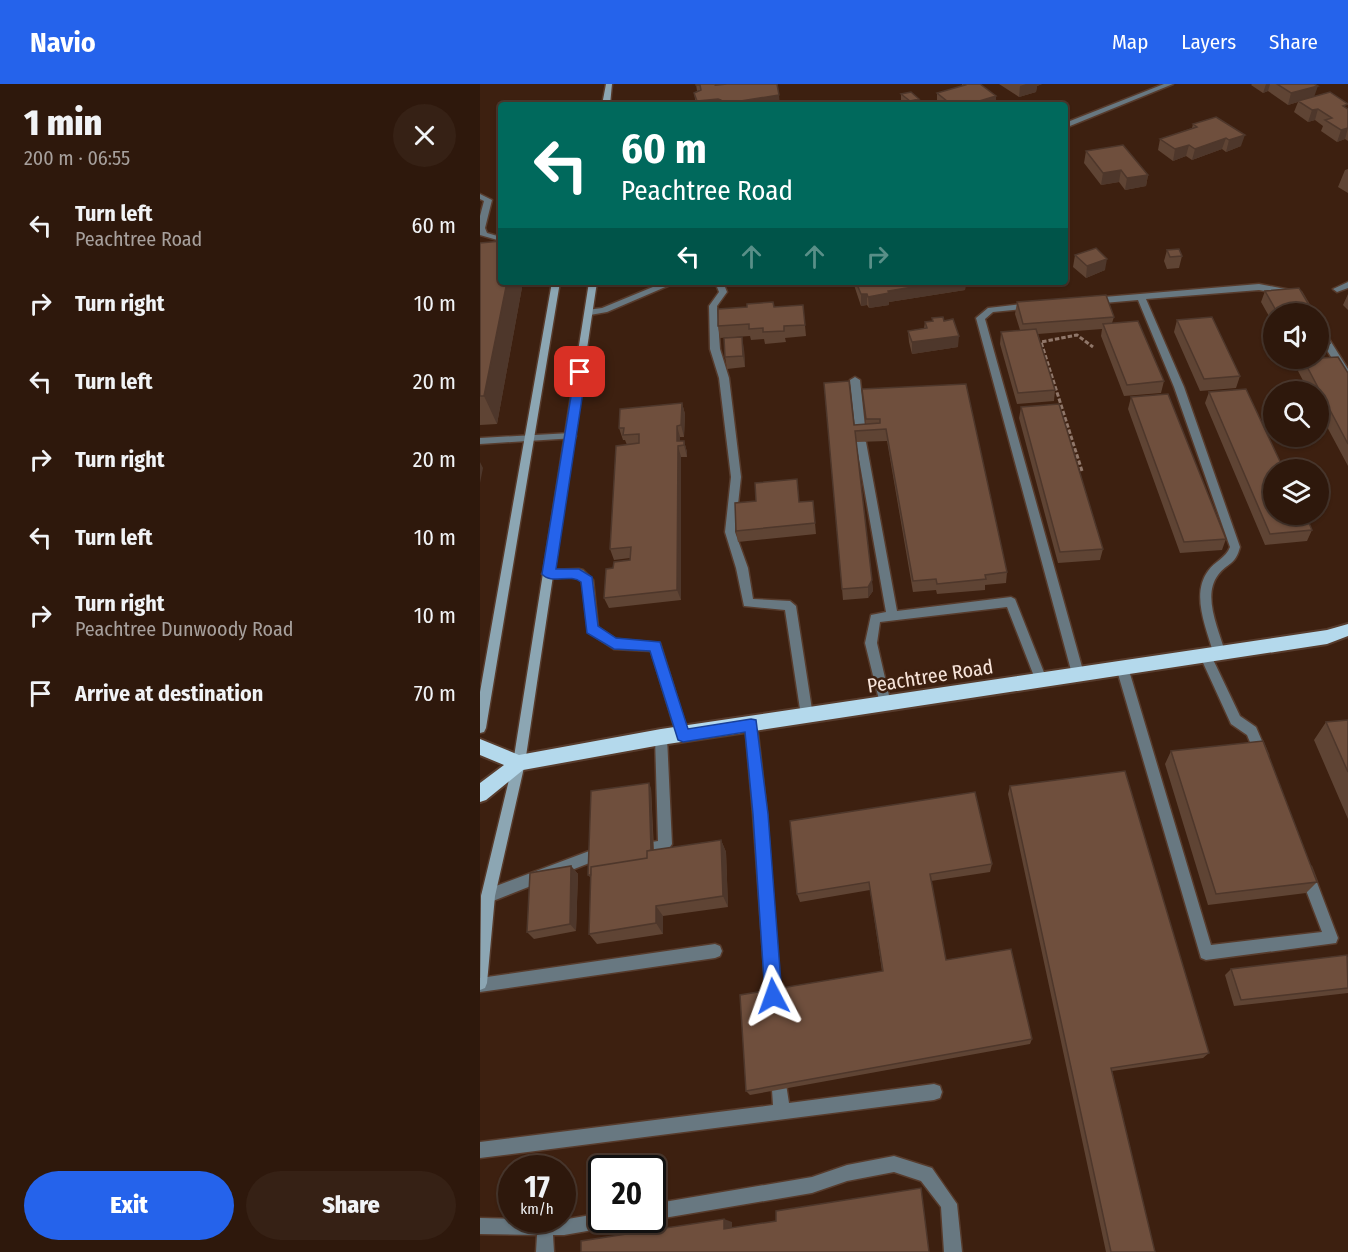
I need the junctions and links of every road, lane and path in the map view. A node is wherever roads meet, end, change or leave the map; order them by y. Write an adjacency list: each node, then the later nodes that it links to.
1 (609, 84): 3 (main road)
2 (1170, 84): 4 (street)
3 (606, 102)
4 (1068, 125)
5 (480, 195): 6 (street)
6 (498, 238)
7 (556, 285): 23 (main road)
8 (593, 285): 17 (main road)
9 (666, 285): 17 (street)
10 (720, 285): 34 (street)
11 (1348, 285): 12 (street)
12 (1337, 289)
13 (1141, 297): 14 (street); 15 (street); 29 (street)
14 (1084, 302)
15 (1303, 303)
16 (1038, 306): 31 (street)
17 (590, 312): 22 (main road)
18 (1329, 346): 20 (street)
19 (1093, 347): 25 (path)
20 (1348, 377)
21 (855, 380): 27 (street)
22 (571, 436): 23 (street); 26 (main road)
23 (530, 438): 24 (street); 36 (main road)
24 (480, 441)
25 (1082, 471)
26 (548, 574): 37 (street); 40 (main road)
27 (892, 616): 32 (street); 33 (street)
28 (1348, 630): 29 (highway, Peachtree Road)
29 (1212, 653): 30 (highway, Peachtree Road); 41 (street)
30 (1122, 667): 31 (highway, Peachtree Road); 43 (street)
31 (1078, 674): 32 (highway, Peachtree Road)
32 (1041, 680): 33 (highway, Peachtree Road)
33 (885, 704): 34 (highway, Peachtree Road)
34 (807, 716): 35 (highway, Peachtree Road)
35 (751, 725): 37 (highway, Peachtree Road); 47 (street)
36 (480, 728)
37 (683, 736): 38 (highway, Peachtree Road)
38 (662, 737): 40 (highway, Peachtree Road); 44 (street)
39 (480, 747): 40 (highway)
40 (519, 763): 42 (highway); 44 (main road)
41 (1265, 764)
42 (480, 794)
43 (1302, 862)
44 (488, 896): 46 (main road)
45 (715, 951): 46 (street)
46 (480, 984)
47 (773, 996)
48 (780, 1090): 50 (street)
49 (934, 1092): 50 (street)
50 (782, 1111): 51 (street)
51 (480, 1150)
52 (666, 1210): 57 (street)
53 (480, 1226): 54 (street)
54 (498, 1226)
55 (545, 1233): 56 (street)
56 (545, 1252)
57 (953, 1252)

